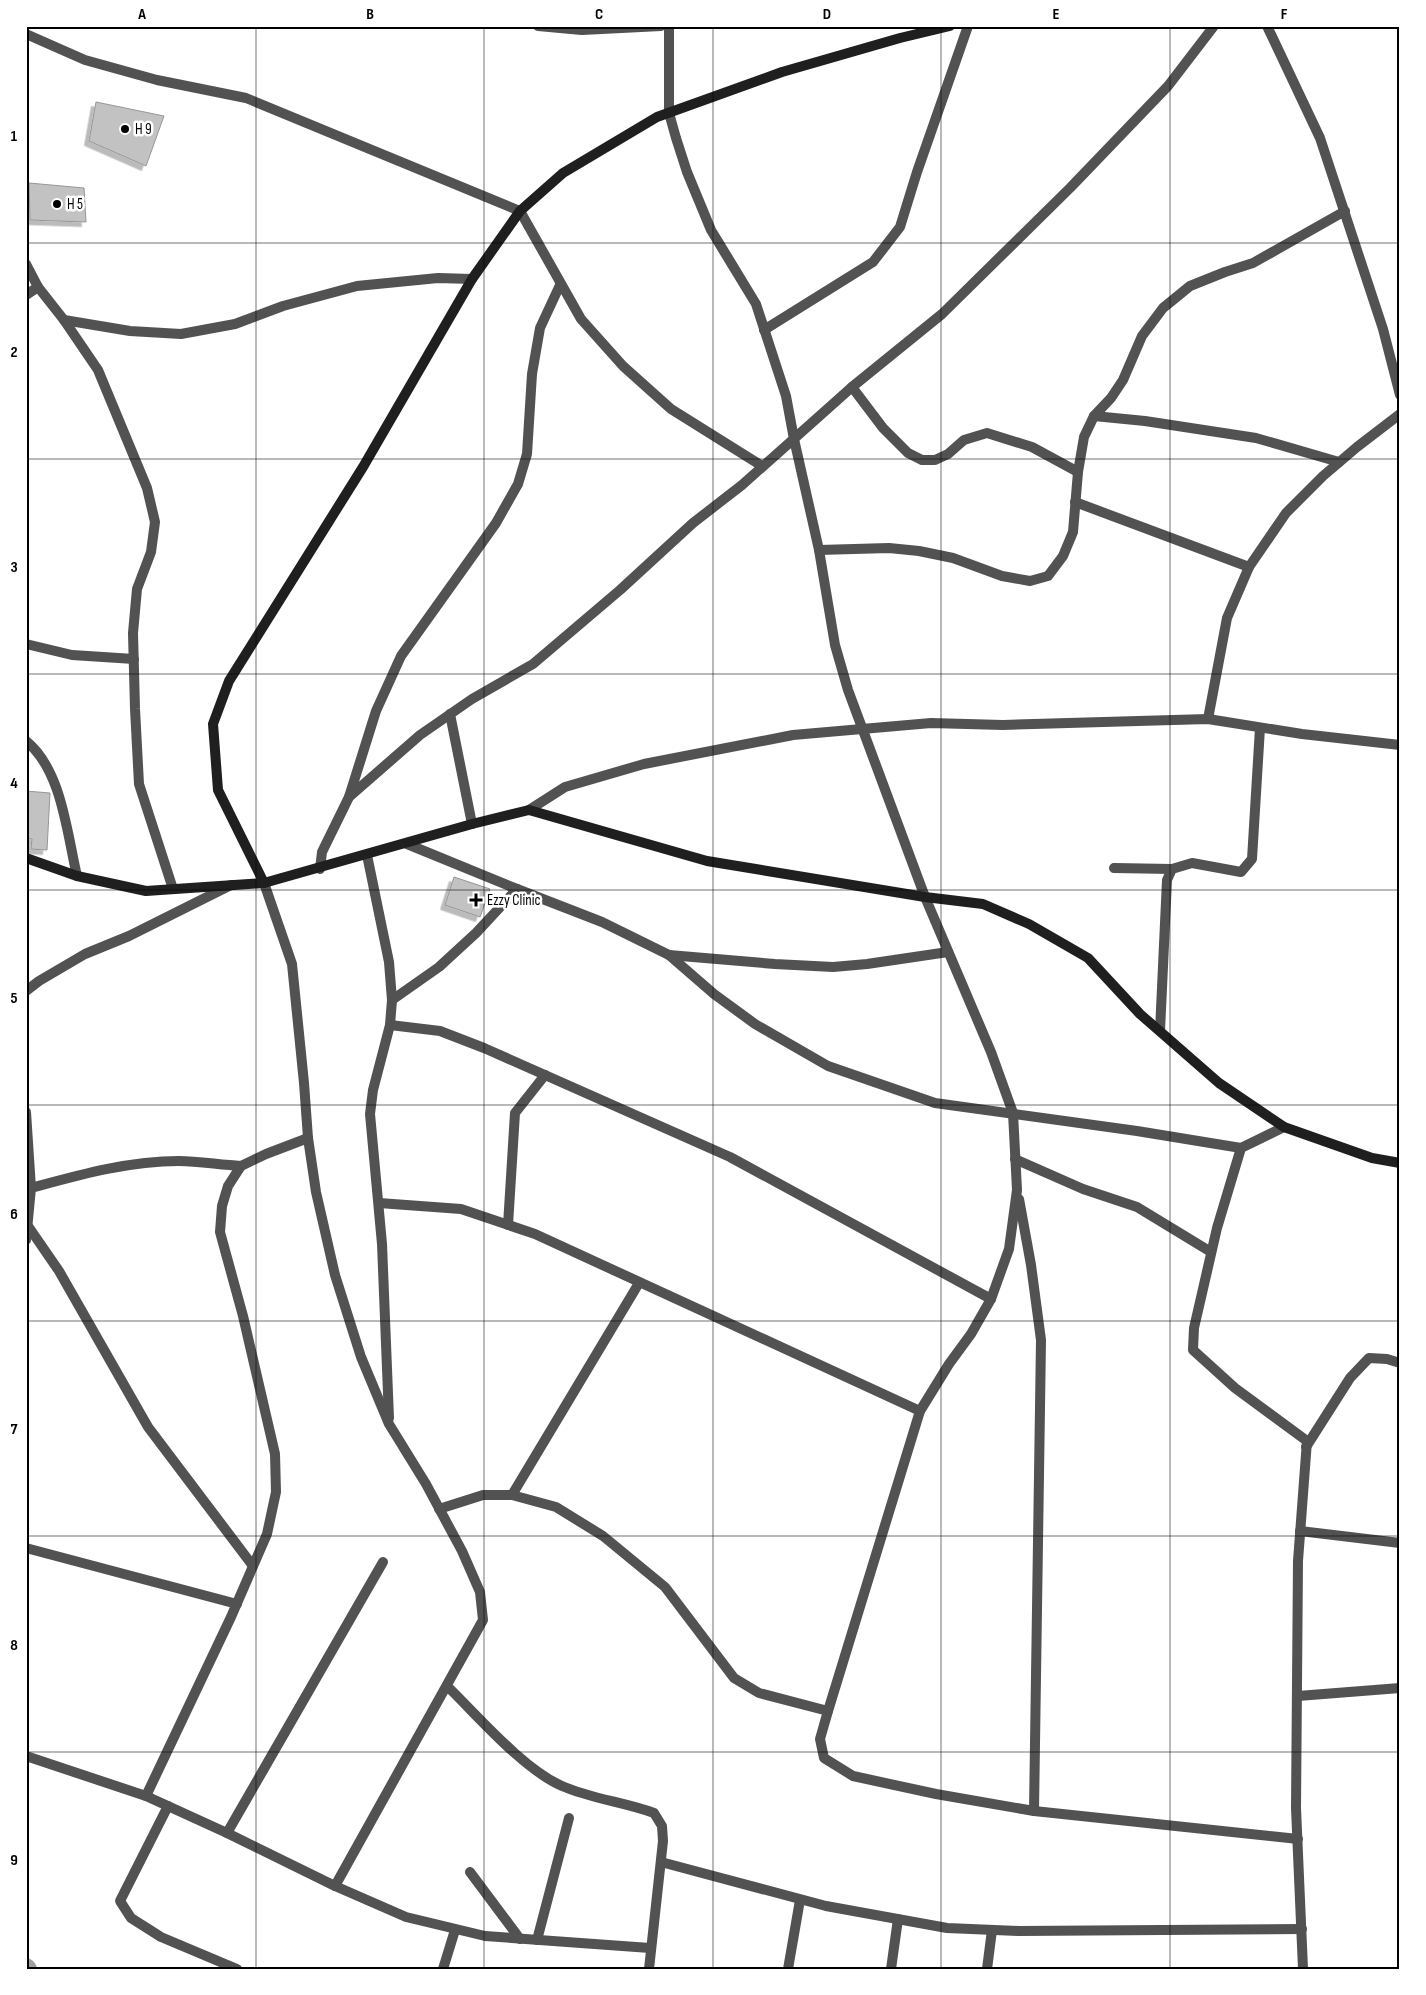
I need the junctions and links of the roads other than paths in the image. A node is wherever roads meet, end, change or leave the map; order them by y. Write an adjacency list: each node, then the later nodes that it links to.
1 (32, 26): 10 (street)
2 (538, 26): 9 (street)
3 (661, 26): 9 (street)
4 (669, 26): 11 (street)
5 (950, 26): 11 (street)
6 (968, 26): 20 (street)
7 (1214, 26): 22 (street)
8 (1266, 26): 13 (street)
9 (583, 28)
10 (26, 33): 12 (street)
11 (669, 112): 12 (street); 20 (street)
12 (520, 211): 15 (street); 16 (street)
13 (1345, 211): 21 (street); 25 (street)
14 (26, 264): 17 (street)
15 (472, 279): 19 (street); 51 (street)
16 (560, 285): 28 (street); 41 (street)
17 (38, 287): 18 (street); 19 (street)
18 (26, 296)
19 (64, 320): 34 (street)
20 (764, 330): 26 (street)
21 (1399, 383): 23 (street)
22 (852, 387): 26 (street); 29 (street)
23 (1400, 395)
24 (1400, 414): 27 (street)
25 (1094, 416): 27 (street); 29 (street)
26 (794, 439): 28 (street); 31 (street)
27 (1339, 462): 32 (street)
28 (762, 466): 35 (street)
29 (1078, 472): 30 (street)
30 (1075, 502): 31 (street); 32 (street)
31 (819, 550): 37 (street)
32 (1249, 567): 36 (street)
33 (26, 644): 34 (street)
34 (134, 659): 53 (street)
35 (450, 714): 41 (street); 43 (street)
36 (1208, 719): 37 (street); 38 (street)
37 (862, 728): 42 (street); 55 (street)
38 (1260, 728): 40 (street); 49 (street)
39 (26, 741): 50 (street)
40 (1400, 745)
41 (349, 797): 48 (street)
42 (529, 810): 43 (street); 55 (street)
43 (472, 824): 44 (street)
44 (407, 844): 45 (street); 54 (street)
45 (367, 855): 48 (street); 59 (street)
46 (26, 858): 50 (street)
47 (1114, 868): 49 (street)
48 (320, 869): 51 (street)
49 (1172, 869): 61 (street)
50 (77, 876): 53 (street)
51 (264, 883): 52 (street); 66 (street)
52 (231, 886): 53 (street); 58 (street)
53 (173, 889)
54 (517, 889): 57 (street); 59 (street)
55 (925, 898): 56 (street); 61 (street)
56 (948, 952): 57 (street); 64 (street)
57 (669, 955): 64 (street)
58 (26, 991)
59 (392, 1000): 60 (street)
60 (390, 1025): 62 (street); 73 (street)
61 (1160, 1031): 65 (street)
62 (544, 1075): 74 (street); 79 (street)
63 (26, 1112): 71 (street)
64 (1013, 1113): 67 (street); 68 (street)
65 (1284, 1128): 67 (street); 69 (street)
66 (308, 1138): 70 (street); 82 (street)
67 (1241, 1148): 77 (street)
68 (1015, 1160): 72 (street); 77 (street)
69 (1400, 1164)
70 (241, 1166): 71 (street); 90 (street)
71 (30, 1188): 75 (street)
72 (1017, 1190): 79 (street); 99 (street)
73 (379, 1203): 74 (street); 82 (street)
74 (508, 1225): 78 (street)
75 (28, 1226): 76 (street); 90 (street)
76 (26, 1240)
77 (1211, 1252): 83 (street)
78 (639, 1283): 81 (street); 84 (street)
79 (991, 1299): 81 (street)
80 (1400, 1363): 83 (street)
81 (920, 1411): 95 (street)
82 (389, 1424): 85 (street)
83 (1306, 1447): 86 (street)
84 (512, 1495): 85 (street); 95 (street)
85 (439, 1509): 92 (street)
86 (1300, 1531): 87 (street); 94 (street)
87 (1400, 1543)
88 (26, 1548): 91 (street)
89 (383, 1562): 101 (street)
90 (253, 1566): 91 (street)
91 (237, 1604): 97 (street)
92 (446, 1686): 103 (street); 105 (street)
93 (1400, 1688): 94 (street)
94 (1298, 1696): 102 (street)
95 (828, 1711): 99 (street)
96 (26, 1756): 97 (street)
97 (146, 1796): 98 (street)
98 (168, 1806): 101 (street); 114 (street)
99 (1034, 1811): 102 (street)
100 (569, 1818): 112 (street)
101 (227, 1833): 105 (street)
102 (1298, 1840): 108 (street)
103 (661, 1862): 106 (street); 113 (street)
104 (470, 1872): 111 (street)
105 (335, 1886): 109 (street)
106 (800, 1900): 107 (street); 117 (street)
107 (898, 1919): 110 (street); 118 (street)
108 (1302, 1929): 110 (street); 120 (street)
109 (455, 1930): 111 (street); 115 (street)
110 (992, 1930): 119 (street)
111 (520, 1939): 112 (street)
112 (537, 1940): 113 (street)
113 (650, 1948): 116 (street)
114 (237, 1969)
115 (443, 1969)
116 (649, 1969)
117 (788, 1969)
118 (891, 1969)
119 (986, 1969)
120 (1303, 1969)

